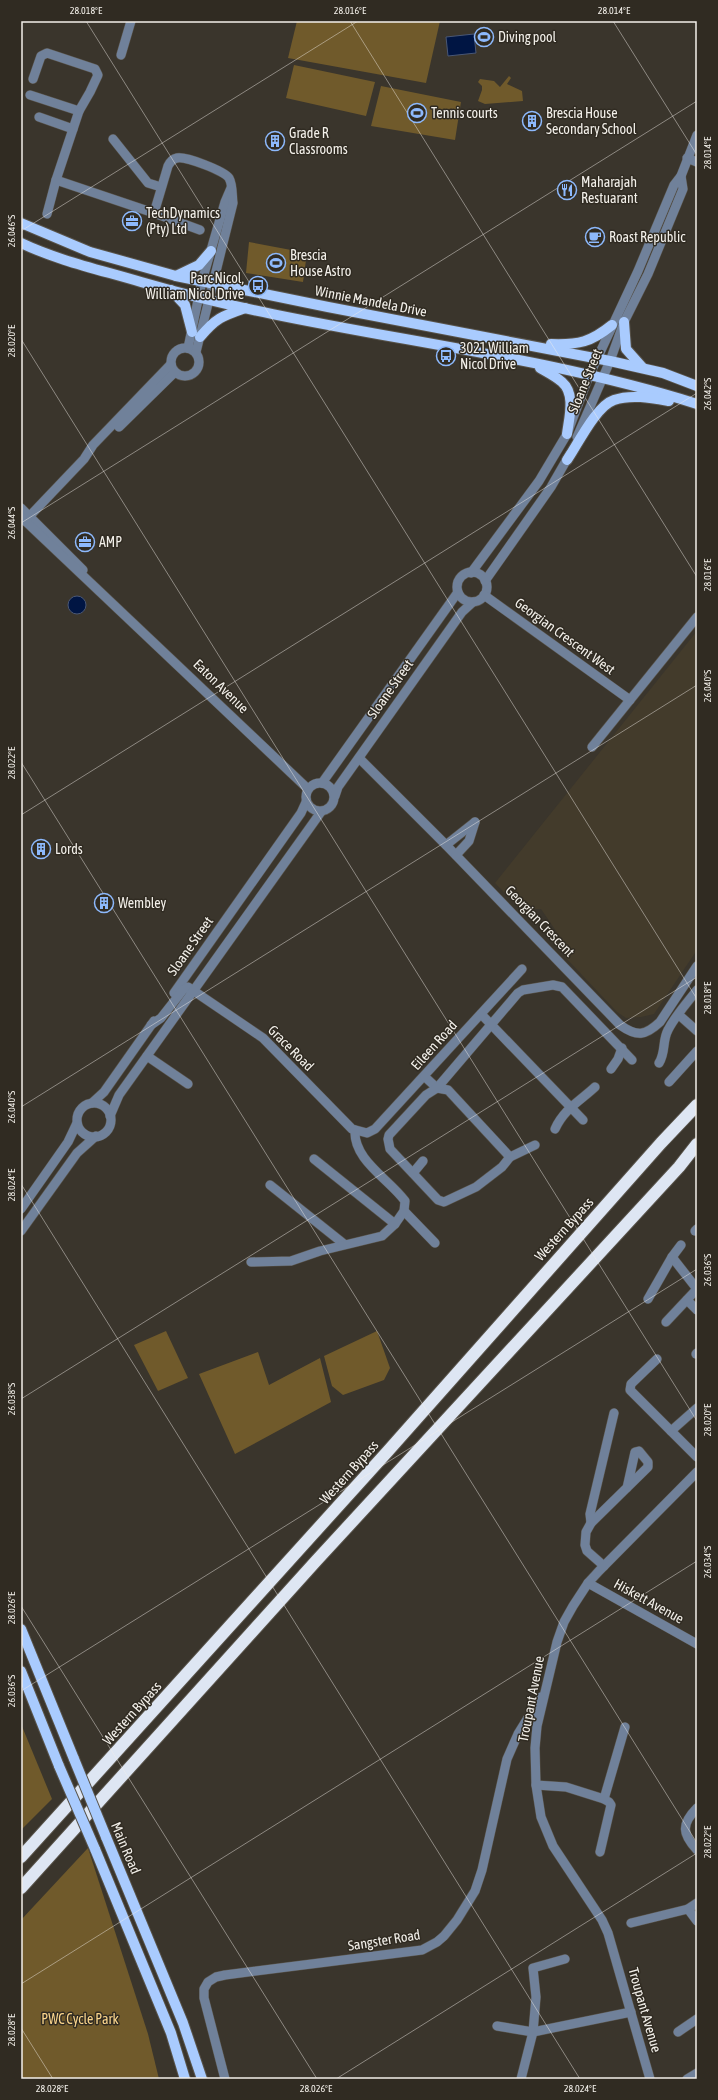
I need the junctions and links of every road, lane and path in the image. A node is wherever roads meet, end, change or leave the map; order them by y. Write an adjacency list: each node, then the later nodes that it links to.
1 (131, 21): 2 (street)
2 (121, 55)
3 (33, 79): 5 (street)
4 (30, 95): 5 (street)
5 (79, 111): 7 (street)
6 (40, 117): 7 (street)
7 (73, 129): 13 (street)
8 (697, 134): 10 (street, Sloane Street)
9 (113, 139): 14 (street)
10 (687, 158): 11 (street); 12 (street, Sloane Street)
11 (697, 162)
12 (681, 176): 27 (street, Sloane Street); 28 (street, Sloane Street)
13 (56, 180): 15 (street); 16 (street)
14 (161, 187): 15 (street); 19 (street)
15 (154, 213): 18 (street)
16 (47, 214)
17 (21, 223): 22 (main road, Winnie Mandela Drive)
18 (200, 230)
19 (222, 230): 21 (street); 23 (street)
20 (21, 243): 24 (main road)
21 (211, 251): 22 (main road); 23 (street)
22 (176, 276): 23 (main road, Winnie Mandela Drive)
23 (207, 282): 25 (street); 30 (main road, Winnie Mandela Drive)
24 (171, 290): 25 (main road); 29 (main road)
25 (203, 299): 26 (main road); 29 (street)
26 (245, 308): 29 (main road); 34 (main road)
27 (624, 322): 33 (street, Sloane Street); 36 (main road)
28 (612, 324): 30 (main road); 32 (street, Sloane Street)
29 (196, 334): 31 (street)
30 (511, 341): 32 (main road, Winnie Mandela Drive)
31 (192, 350): 35 (street); 35 (street)
32 (597, 358): 33 (main road, Winnie Mandela Drive); 37 (street, Sloane Street)
33 (610, 360): 36 (main road, Winnie Mandela Drive); 38 (street, Sloane Street)
34 (535, 364): 37 (main road); 41 (main road)
35 (173, 368): 44 (street)
36 (644, 368): 39 (main road, Winnie Mandela Drive)
37 (589, 376): 38 (main road); 41 (street, Sloane Street)
38 (602, 379): 40 (main road); 42 (street, Sloane Street)
39 (697, 386)
40 (697, 405): 42 (main road)
41 (567, 434): 45 (street, Sloane Street)
42 (567, 460): 46 (street, Sloane Street)
43 (21, 508): 44 (street, Eaton Avenue)
44 (25, 518): 55 (street, Eaton Avenue)
45 (471, 573): 46 (street); 47 (street)
46 (485, 581): 48 (street)
47 (458, 592): 49 (street); 54 (street, Sloane Street)
48 (484, 595): 49 (street); 51 (street, Georgian Crescent West)
49 (473, 602): 53 (street, Sloane Street)
50 (697, 617): 51 (street)
51 (630, 700): 52 (street)
52 (592, 747)
53 (359, 758): 56 (street, Sloane Street); 59 (street, Georgian Crescent)
54 (322, 783): 55 (street); 56 (street)
55 (308, 789): 57 (street)
56 (335, 796): 58 (street)
57 (306, 802): 58 (street); 67 (street, Sloane Street)
58 (321, 812): 63 (street, Sloane Street)
59 (446, 845): 60 (street, Georgian Crescent); 60 (street)
60 (456, 855): 61 (street, Georgian Crescent)
61 (697, 966)
62 (522, 969): 65 (street, Eileen Road)
63 (193, 990): 67 (street); 72 (street, Sloane Street); 92 (street, Grace Road)
64 (697, 990): 66 (street)
65 (481, 1014): 68 (street); 77 (street, Eileen Road)
66 (679, 1015): 69 (street); 75 (street)
67 (152, 1025): 74 (street, Sloane Street)
68 (492, 1025): 70 (street); 83 (street); 87 (street)
69 (697, 1031)
70 (622, 1048): 73 (street); 76 (street)
71 (697, 1051): 79 (street)
72 (147, 1056): 74 (street); 80 (street, Sloane Street); 81 (street)
73 (632, 1060)
74 (124, 1063): 78 (street, Sloane Street)
75 (659, 1063)
76 (611, 1069)
77 (425, 1077): 83 (street); 92 (street, Eileen Road)
78 (112, 1081): 80 (street); 85 (street, Sloane Street)
79 (669, 1082)
80 (127, 1084): 88 (street, Sloane Street)
81 (188, 1084)
82 (595, 1087): 87 (street)
83 (437, 1088): 97 (street); 100 (street)
84 (697, 1097): 94 (highway)
85 (92, 1103): 88 (street); 90 (street)
86 (697, 1105): 94 (highway, Western Bypass)
87 (570, 1107): 89 (street); 91 (street)
88 (110, 1116): 93 (street)
89 (583, 1120)
90 (77, 1123): 93 (street); 102 (street)
91 (555, 1129)
92 (359, 1132): 103 (street)
93 (96, 1136): 105 (street)
94 (661, 1143): 136 (highway, Western Bypass)
95 (535, 1145): 97 (street)
96 (697, 1146): 137 (highway)
97 (510, 1157): 100 (street)
98 (314, 1159): 104 (street)
99 (423, 1162): 100 (street)
100 (413, 1173)
101 (270, 1185): 107 (street)
102 (21, 1209)
103 (404, 1211): 104 (street); 106 (street)
104 (395, 1224): 107 (street)
105 (21, 1231)
106 (435, 1243)
107 (344, 1244): 110 (street)
108 (681, 1245): 109 (street)
109 (672, 1257): 111 (street); 112 (street)
110 (251, 1262)
111 (697, 1289): 113 (street)
112 (648, 1299)
113 (687, 1300): 114 (street); 115 (street)
114 (697, 1310)
115 (666, 1322)
116 (657, 1359): 119 (street)
117 (697, 1408): 119 (street)
118 (614, 1413): 123 (street)
119 (671, 1431): 120 (street)
120 (697, 1457)
121 (697, 1472): 124 (street, Troupant Avenue)
122 (627, 1488): 123 (street)
123 (592, 1523): 124 (street)
124 (604, 1566): 125 (street, Troupant Avenue)
125 (588, 1583): 127 (street, Hiskett Avenue); 129 (street, Troupant Avenue)
126 (21, 1629): 150 (main road, Main Road, bridge)
127 (697, 1644)
128 (21, 1671): 149 (main road, Main Road, bridge)
129 (545, 1692): 131 (street, Troupant Avenue); 151 (street, Sangster Road)
130 (625, 1728): 132 (street)
131 (536, 1785): 132 (street); 143 (street, Troupant Avenue)
132 (604, 1799): 135 (street)
133 (697, 1808): 134 (street)
134 (697, 1850)
135 (600, 1852)
136 (21, 1857)
137 (21, 1888)
138 (697, 1903): 139 (street)
139 (688, 1909): 140 (street); 141 (street)
140 (697, 1921)
141 (631, 1923)
142 (565, 1958): 146 (street)
143 (631, 2012): 146 (street); 153 (street, Troupant Avenue)
144 (697, 2019): 147 (street)
145 (497, 2026): 146 (street)
146 (533, 2032): 152 (street)
147 (678, 2032)
148 (697, 2073): 154 (street)
149 (185, 2079)
150 (202, 2079)
151 (224, 2079)
152 (521, 2079)
153 (650, 2079)
154 (687, 2079)

